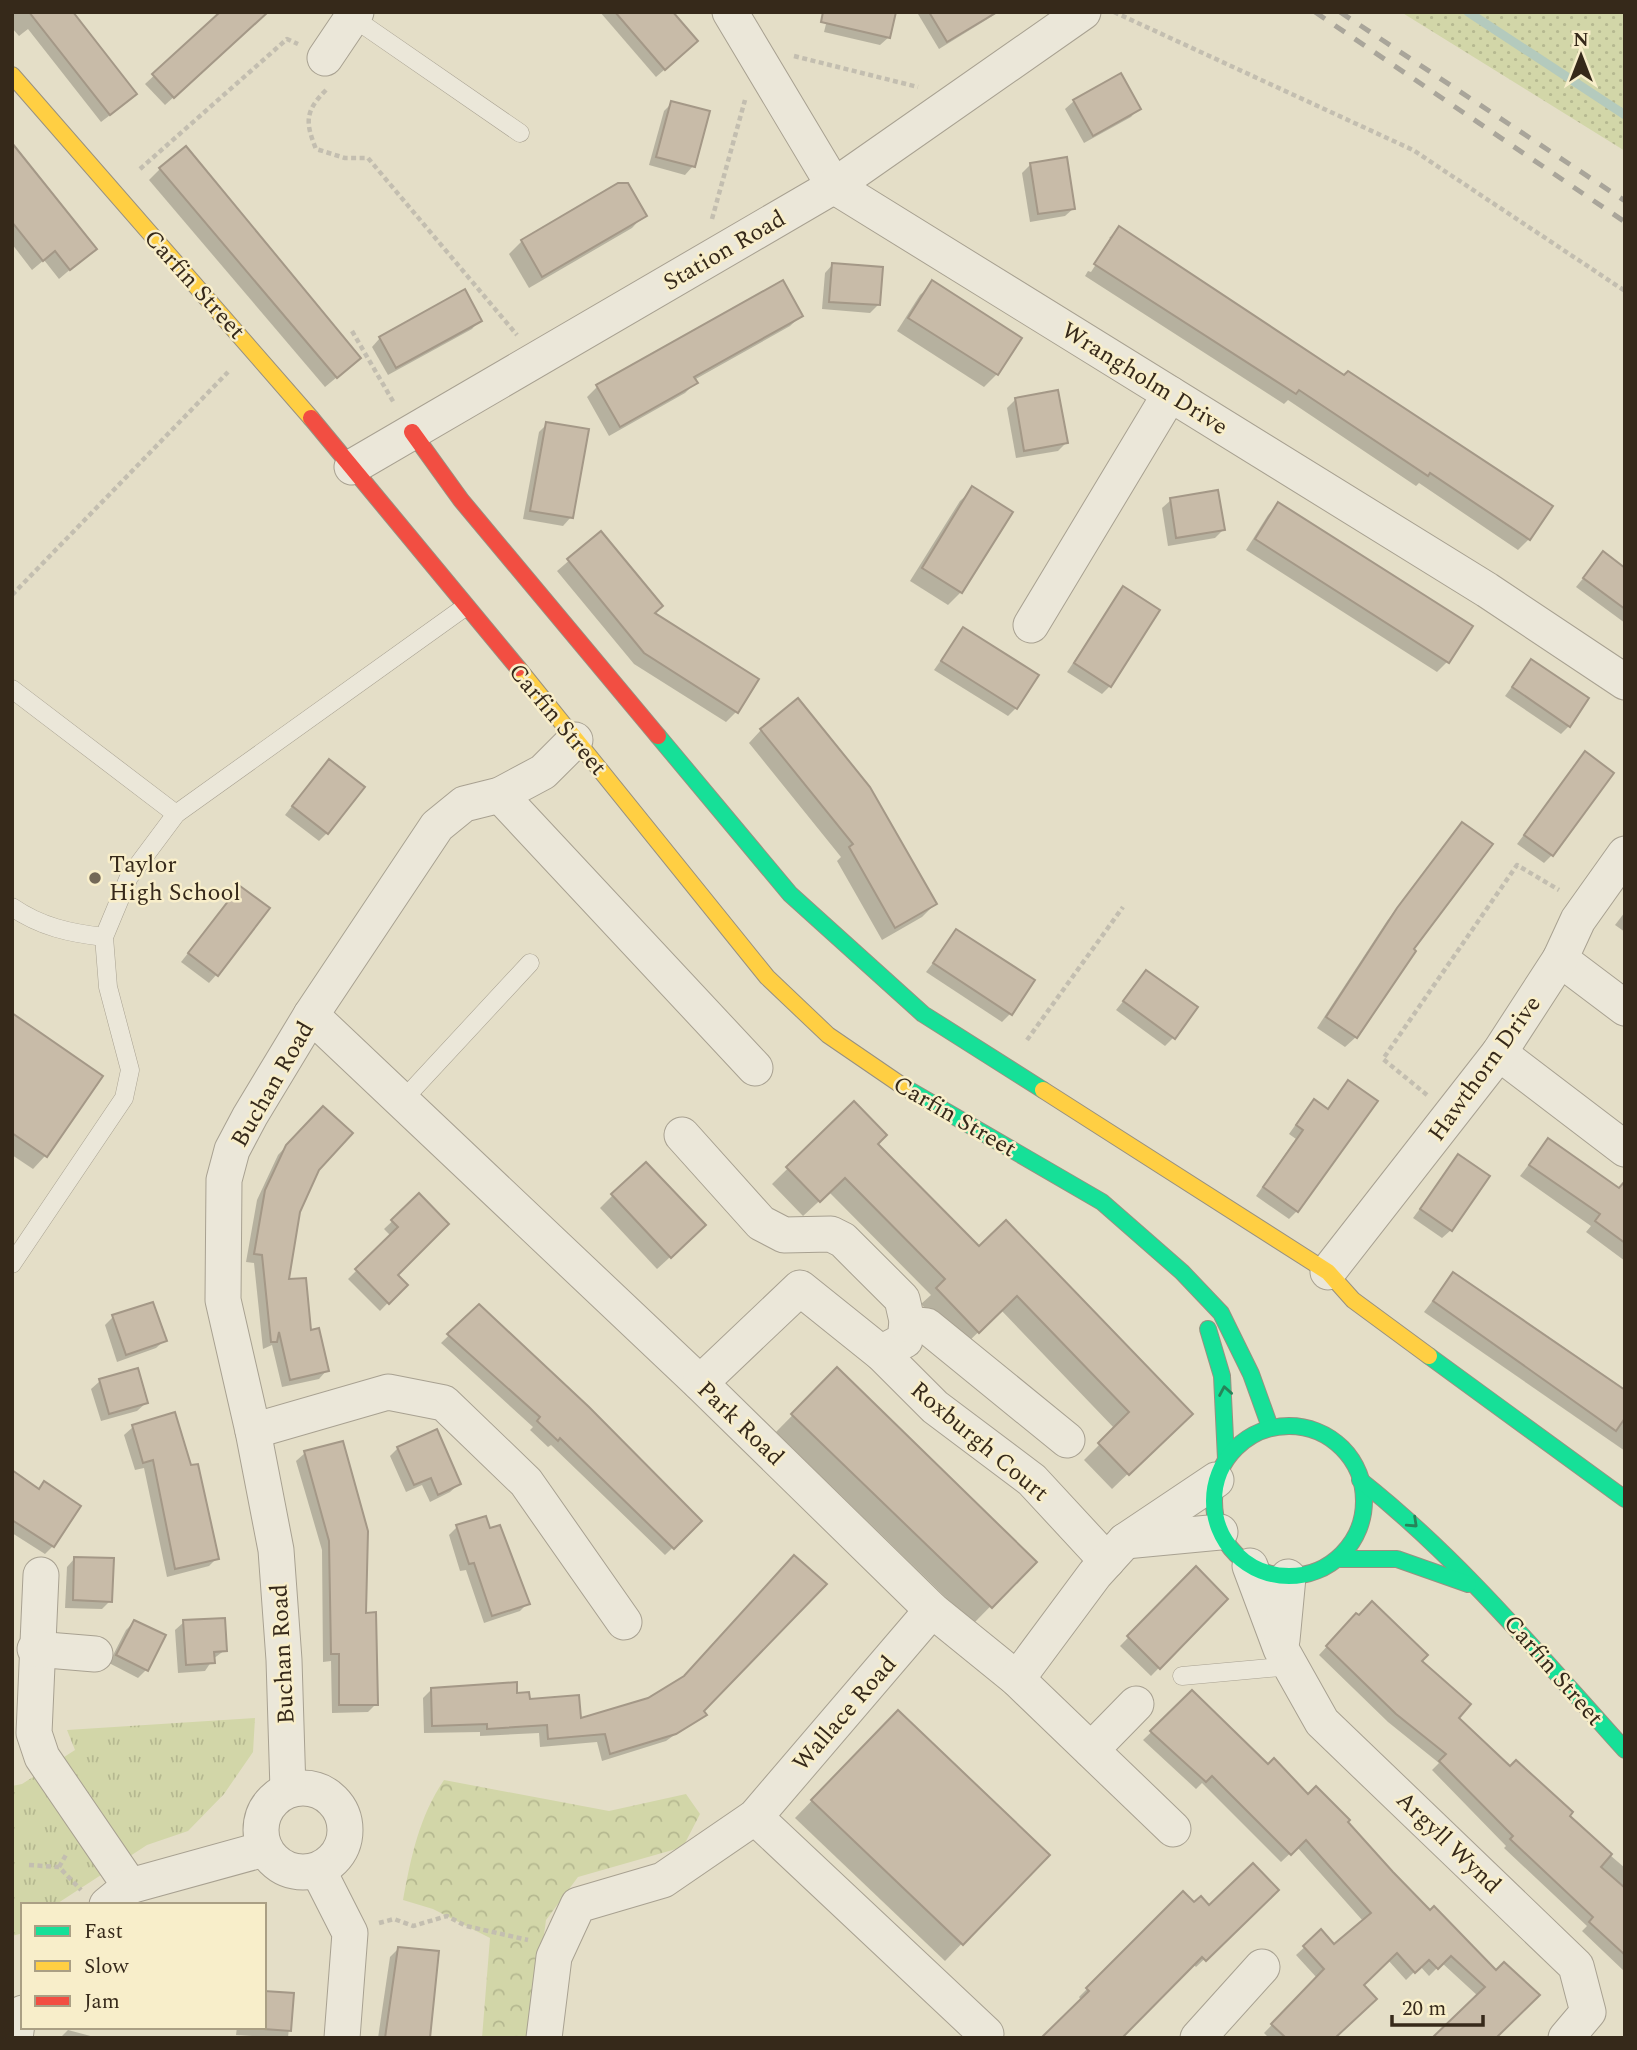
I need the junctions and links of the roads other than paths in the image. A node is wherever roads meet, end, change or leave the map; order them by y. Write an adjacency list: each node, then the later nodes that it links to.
1 (730, 12): 7 (street, Wrangholm Drive)
2 (1083, 12): 7 (street, Station Road)
3 (354, 15): 4 (street); 6 (lane)
4 (325, 58)
5 (12, 75): 10 (main road, Carfin Street)
6 (520, 133)
7 (834, 186): 8 (street, Wrangholm Drive); 9 (street, Station Road)
8 (1170, 394): 12 (street); 13 (street, Wrangholm Drive)
9 (412, 432): 10 (street, Station Road); 32 (main road)
10 (352, 467): 11 (main road, Carfin Street)
11 (465, 607): 15 (main road, Carfin Street); 17 (lane)
12 (1031, 625)
13 (1625, 682)
14 (12, 689): 17 (lane)
15 (575, 740): 16 (street, Buchan Road); 31 (main road, Carfin Street)
16 (500, 795): 24 (street, Buchan Road); 26 (street)
17 (176, 814): 20 (lane)
18 (1625, 854): 21 (street, Hawthorn Drive)
19 (12, 907): 20 (lane)
20 (104, 937): 30 (lane)
21 (1560, 959): 23 (street); 25 (street, Hawthorn Drive)
22 (530, 963): 27 (lane)
23 (1625, 1008)
24 (311, 1015): 27 (street, Park Road); 37 (street, Buchan Road)
25 (1499, 1053): 29 (street); 32 (street, Hawthorn Drive)
26 (755, 1068)
27 (402, 1101): 35 (street, Park Road)
28 (682, 1135): 33 (street)
29 (1625, 1149)
30 (12, 1264)
31 (1182, 1272): 36 (main road, Carfin Street); 39 (main road, Carfin Street, one-way to 31)
32 (1328, 1272): 41 (main road)
33 (907, 1324): 34 (street); 38 (street)
34 (881, 1353): 35 (street, Roxburgh Court); 43 (street, Roxburgh Court)
35 (700, 1384): 49 (street, Park Road)
36 (1270, 1427): 39 (main road); 40 (main road)
37 (253, 1431): 50 (street); 59 (street, Buchan Road)
38 (1067, 1440)
39 (1221, 1469): 42 (main road); 43 (street)
40 (1360, 1480): 44 (main road); 48 (main road, Carfin Street, one-way to 48)
41 (1625, 1499)
42 (1220, 1532): 43 (street); 45 (main road)
43 (1116, 1551): 55 (street)
44 (1338, 1559): 47 (main road); 48 (main road, Carfin Street)
45 (1250, 1566): 47 (main road); 53 (street, Argyll Wynd)
46 (41, 1575): 51 (street)
47 (1288, 1577): 53 (street)
48 (1483, 1590): 57 (main road, Carfin Street)
49 (932, 1610): 55 (street, Park Road); 60 (street, Wallace Road)
50 (624, 1622)
51 (35, 1649): 52 (street); 64 (street)
52 (94, 1654)
53 (1286, 1657): 54 (lane); 72 (street, Argyll Wynd)
54 (1182, 1676)
55 (1017, 1679): 58 (street, Park Road)
56 (1136, 1704): 58 (street)
57 (1621, 1739)
58 (1091, 1749): 61 (street, Park Road)
59 (288, 1790): 62 (street); 63 (street)
60 (755, 1817): 68 (street); 71 (street, Wallace Road)
61 (1173, 1829)
62 (264, 1849): 63 (street); 64 (street)
63 (318, 1870): 70 (street)
64 (107, 1895)
65 (1262, 1967): 67 (street)
66 (21, 2017): 69 (street)
67 (1212, 2033)
68 (986, 2034)
69 (15, 2038)
70 (342, 2038)
71 (544, 2038)
72 (1566, 2038)

